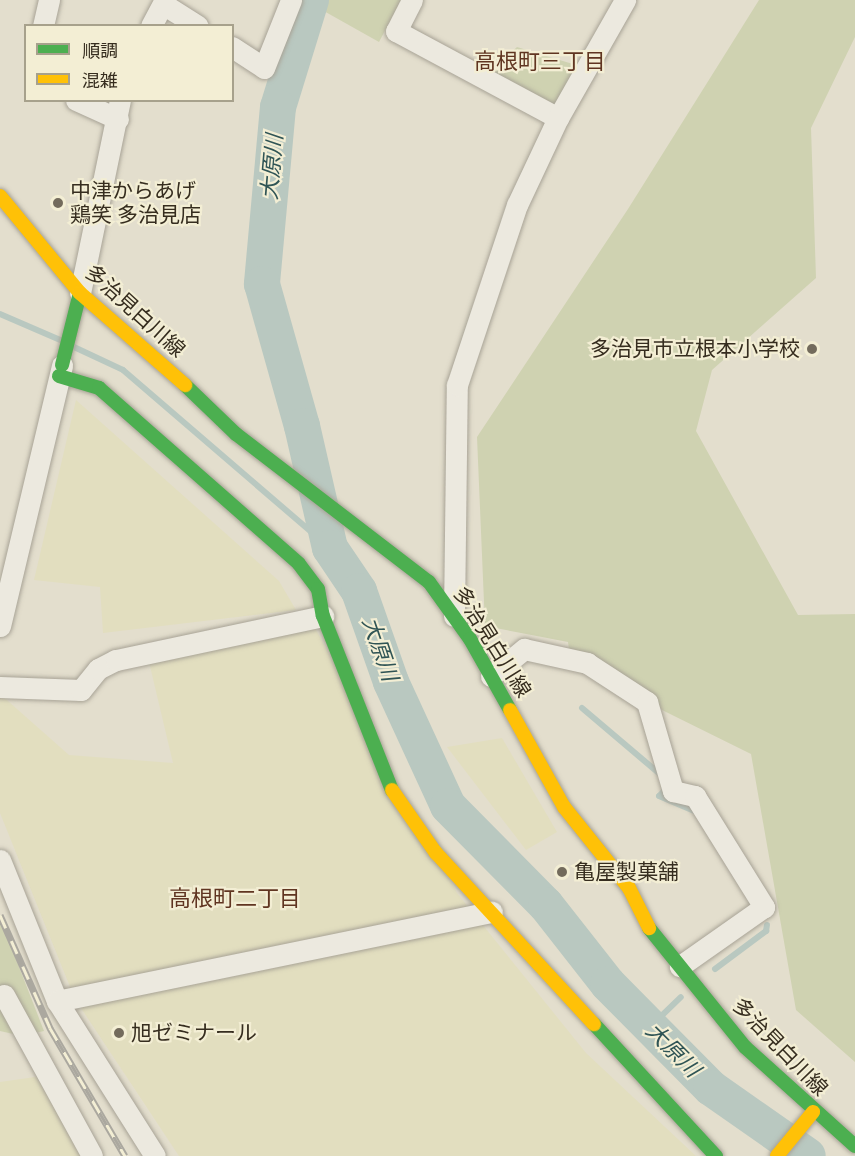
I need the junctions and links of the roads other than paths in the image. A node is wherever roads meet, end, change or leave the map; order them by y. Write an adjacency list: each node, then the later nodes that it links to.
1 (49, 0): 6 (street)
2 (291, 0): 9 (street)
3 (412, 0): 12 (street)
4 (625, 0): 12 (street)
5 (164, 2): 7 (street); 8 (street)
6 (43, 24)
7 (152, 24)
8 (195, 24)
9 (234, 48)
10 (85, 102): 11 (street)
11 (119, 110): 14 (street)
12 (558, 118): 18 (street)
13 (0, 196): 14 (main road, 多治見白川線)
14 (80, 293): 15 (main road); 18 (main road, 多治見白川線)
15 (61, 371): 16 (street); 17 (main road)
16 (4, 590): 19 (street)
17 (323, 616): 21 (street); 23 (main road)
18 (454, 616): 20 (main road, 多治見白川線)
19 (0, 626)
20 (491, 676): 24 (main road, 多治見白川線); 24 (street)
21 (0, 687)
22 (0, 860): 26 (street)
23 (492, 912): 26 (street); 31 (main road)
24 (680, 966): 27 (main road, 多治見白川線)
25 (4, 995): 29 (street)
26 (57, 1001): 30 (street)
27 (813, 1112): 28 (main road, 多治見白川線); 32 (main road)
28 (855, 1146)
29 (92, 1156)
30 (155, 1156)
31 (716, 1156)
32 (777, 1156)

